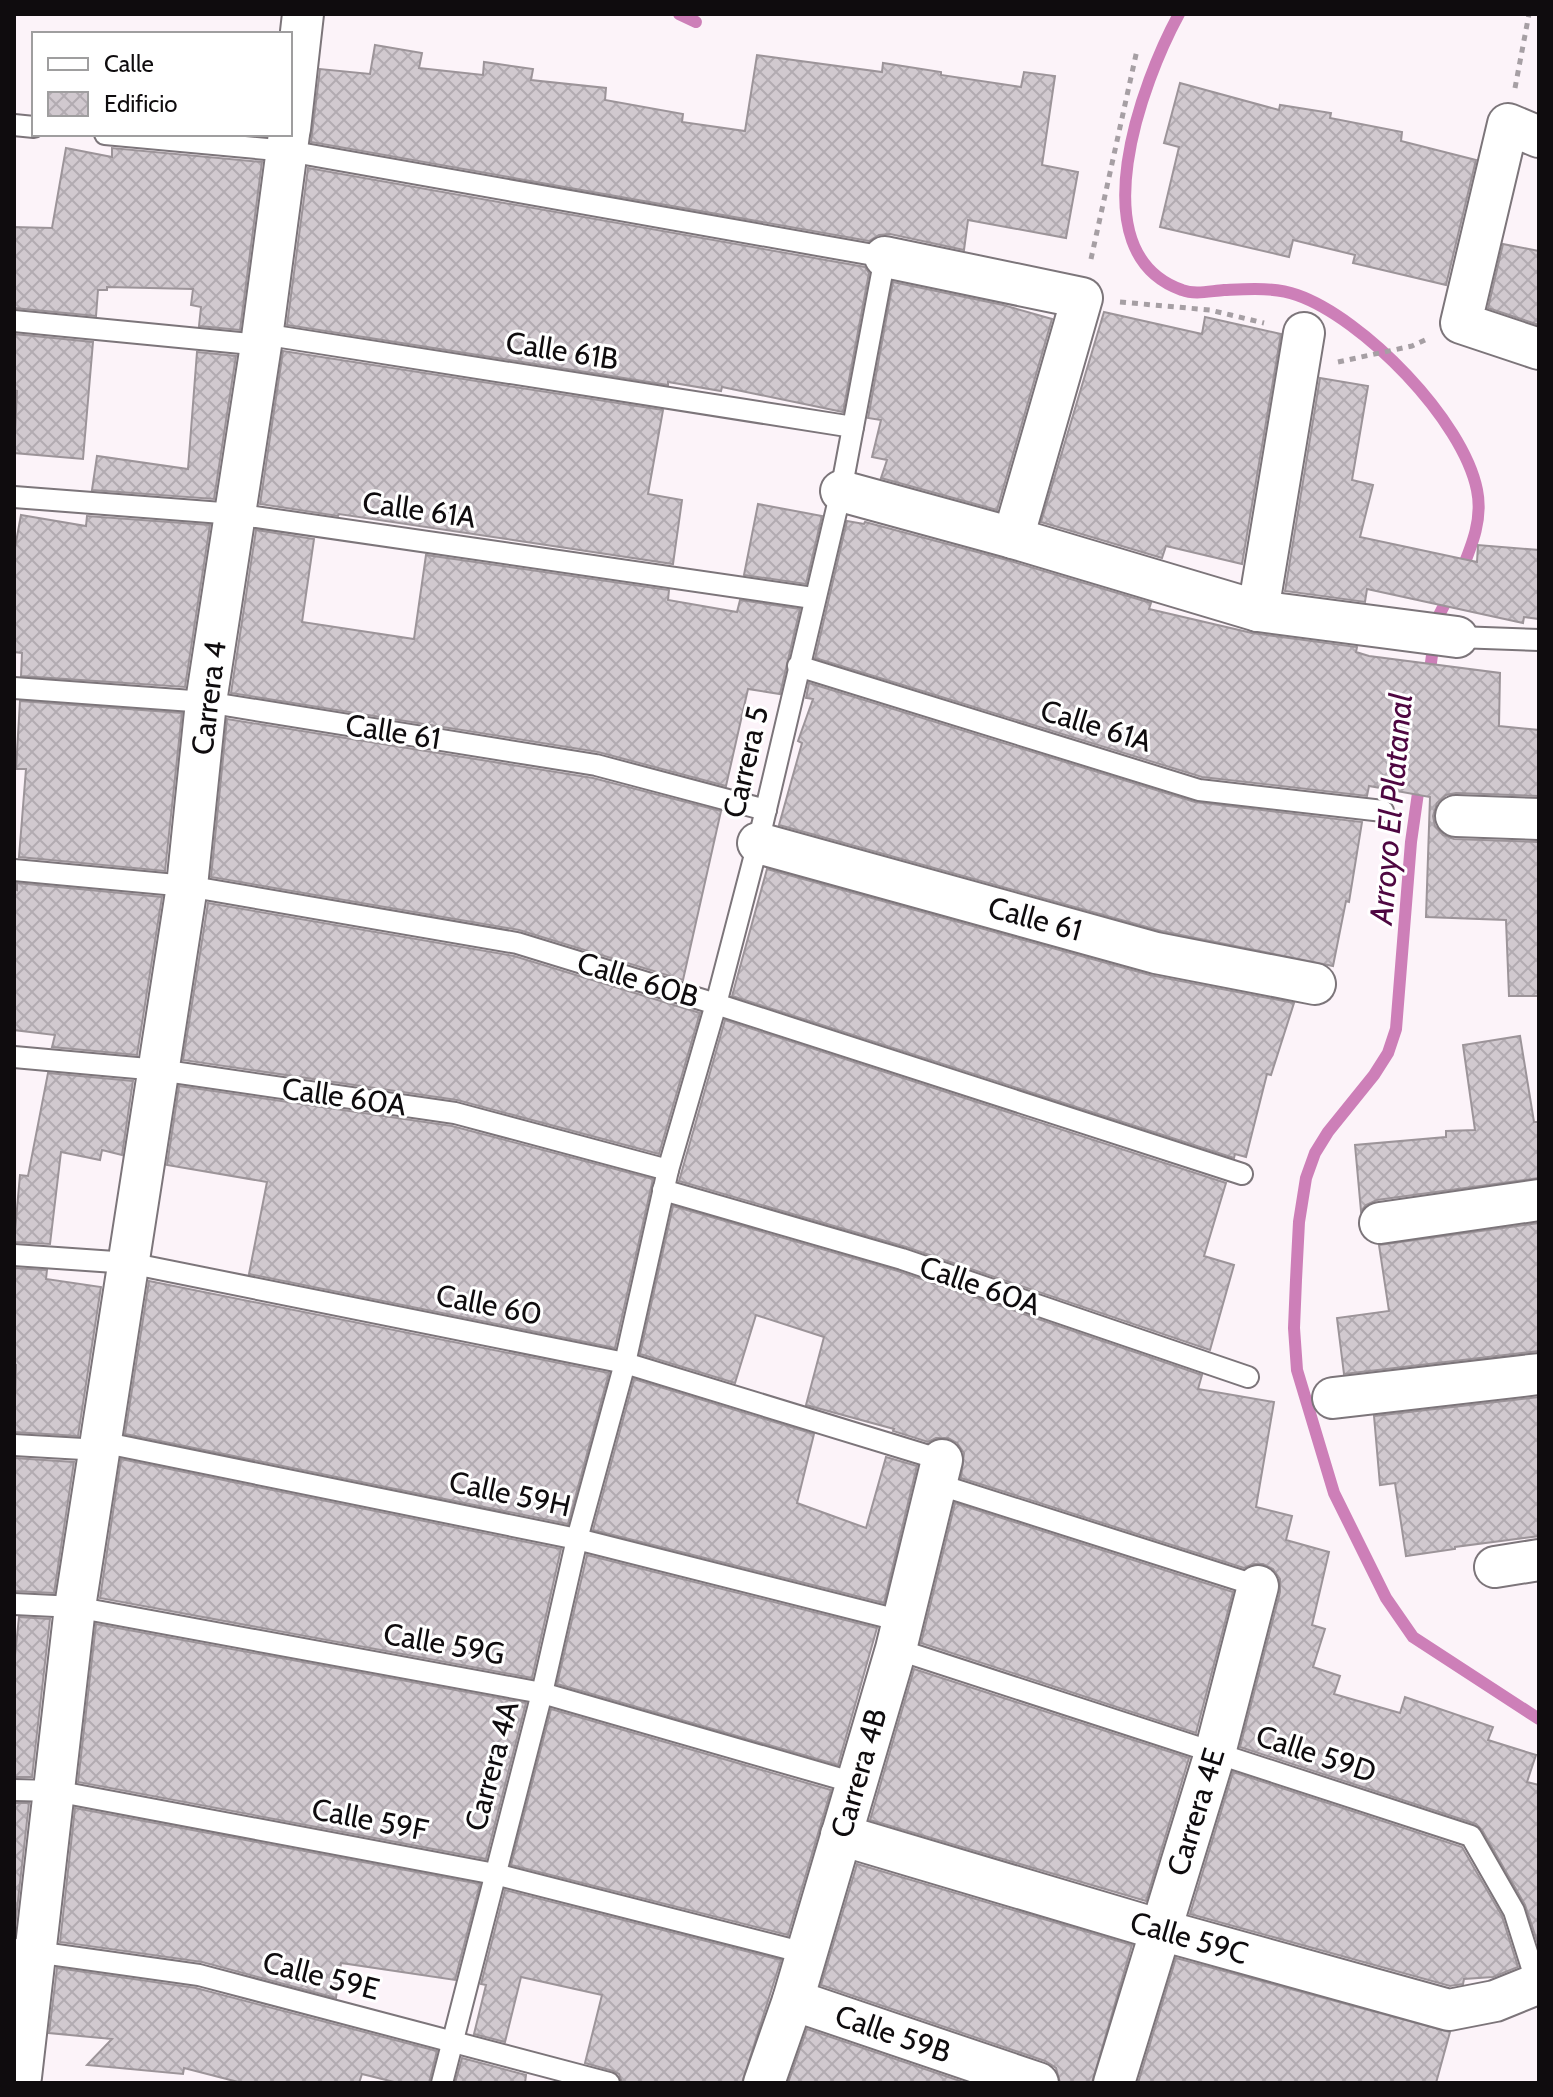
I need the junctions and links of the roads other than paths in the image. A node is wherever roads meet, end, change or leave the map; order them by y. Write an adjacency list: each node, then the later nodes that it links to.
1 (303, 14): 2 (street, Carrera 4)
2 (292, 111)
3 (1524, 131): 10 (street)
4 (197, 136): 5 (lane)
5 (289, 138): 6 (lane); 9 (street, Carrera 4)
6 (885, 257): 11 (lane, Carrera 5); 15 (street)
7 (14, 321): 9 (lane, Calle 61B)
8 (1304, 333): 17 (street)
9 (261, 340): 11 (lane, Calle 61B); 14 (street, Carrera 4)
10 (1539, 349)
11 (853, 427): 12 (lane, Carrera 5)
12 (841, 491): 15 (street); 16 (lane, Carrera 5)
13 (14, 497): 14 (lane, Calle 61A)
14 (235, 514): 16 (lane, Calle 61A); 22 (street, Carrera 4)
15 (1013, 538): 17 (street)
16 (813, 598): 20 (lane, Carrera 5)
17 (1258, 611): 18 (street)
18 (1457, 637): 19 (lane)
19 (1539, 640)
20 (798, 666): 23 (lane, Calle 61A); 26 (lane, Carrera 5)
21 (14, 688): 22 (lane, Calle 61)
22 (206, 702): 26 (lane, Calle 61); 28 (street, Carrera 4)
23 (1383, 811)
24 (1456, 816): 25 (street)
25 (1539, 819)
26 (762, 826): 29 (street, Calle 61); 30 (lane, Carrera 5)
27 (14, 870): 28 (lane, Calle 60B)
28 (187, 886): 30 (lane, Calle 60B); 32 (street, Carrera 4)
29 (1315, 984)
30 (716, 1004): 33 (lane, Calle 60B); 34 (lane, Carrera 5)
31 (14, 1057): 32 (lane, Calle 60A)
32 (159, 1070): 34 (lane, Calle 60A); 38 (street, Carrera 4)
33 (1242, 1174)
34 (666, 1180): 39 (lane, Carrera 5); 42 (lane, Calle 60A)
35 (1539, 1200): 36 (street)
36 (1380, 1223)
37 (14, 1255): 38 (lane, Calle 60)
38 (129, 1263): 40 (lane, Calle 60); 45 (street, Carrera 4)
39 (644, 1276): 40 (lane, Carrera 4A)
40 (625, 1363): 46 (lane, Calle 60); 47 (lane, Carrera 4A)
41 (1539, 1374): 43 (street)
42 (1248, 1377)
43 (1333, 1398)
44 (14, 1445): 45 (lane, Calle 59H)
45 (101, 1446): 47 (lane, Calle 59H); 52 (street, Carrera 4)
46 (940, 1472): 50 (lane, Calle 60); 53 (street, Carrera 4B)
47 (577, 1539): 53 (lane, Calle 59H); 54 (lane, Carrera 4A)
48 (1539, 1560): 49 (street)
49 (1495, 1567)
50 (1258, 1586): 55 (street, Carrera 4E)
51 (14, 1604): 52 (lane, Calle 59G)
52 (75, 1607): 54 (lane, Calle 59G); 58 (street, Carrera 4)
53 (899, 1635): 55 (lane, Calle 59D); 56 (street, Carrera 4B)
54 (542, 1693): 56 (lane, Calle 59G); 60 (lane, Carrera 4A)
55 (1215, 1753): 61 (street, Carrera 4E); 64 (lane, Calle 59D)
56 (855, 1783): 59 (street, Carrera 4B)
57 (14, 1790): 58 (lane, Calle 59F)
58 (55, 1791): 60 (lane, Calle 59F); 62 (street, Carrera 4)
59 (841, 1835): 61 (street, Calle 59C); 63 (street, Carrera 4B)
60 (495, 1874): 63 (lane, Calle 59F); 66 (lane, Carrera 4A)
61 (1161, 1930): 64 (street, Calle 59C); 72 (street, Carrera 4E)
62 (25, 1950): 66 (lane, Calle 59E); 67 (street, Carrera 4)
63 (805, 1953): 65 (street, Carrera 4B)
64 (1537, 1984)
65 (793, 2000): 70 (street, Carrera 4B); 71 (street, Calle 59B)
66 (453, 2041): 68 (lane, Carrera 4A); 69 (lane, Calle 59E)
67 (19, 2078)
68 (442, 2083)
69 (609, 2083)
70 (764, 2083)
71 (1038, 2083)
72 (1114, 2083)

